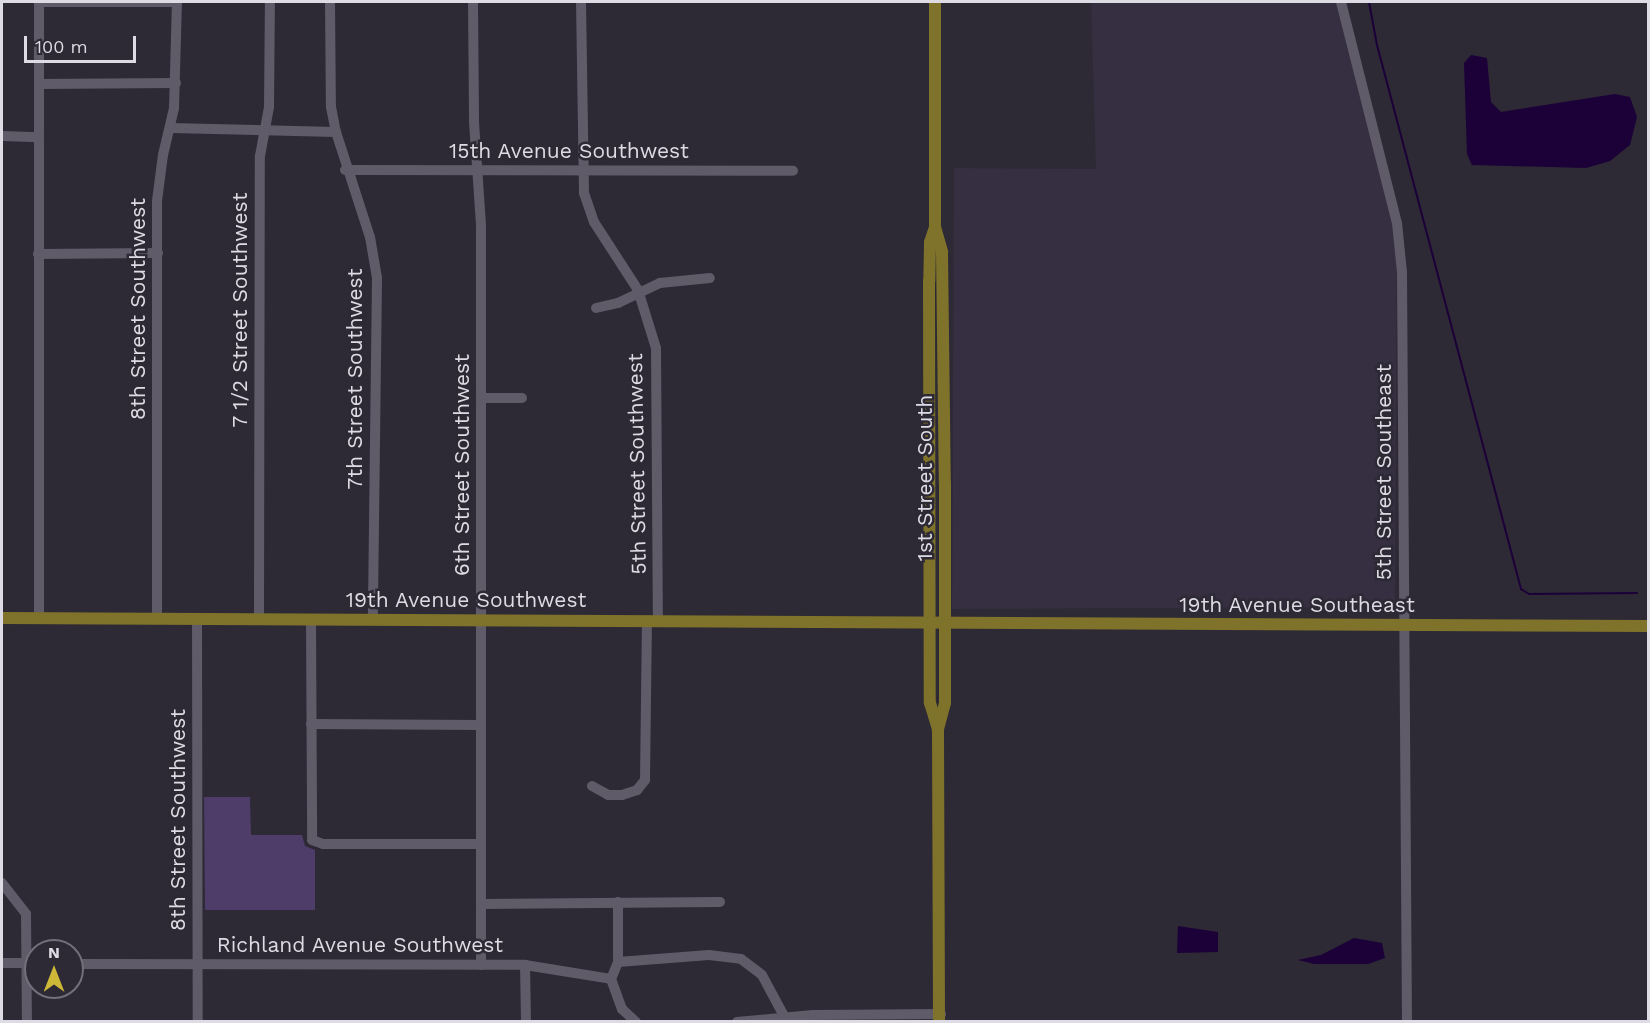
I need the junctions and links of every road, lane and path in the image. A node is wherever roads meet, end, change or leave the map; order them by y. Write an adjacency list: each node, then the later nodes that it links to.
1 (39, 2): 2 (street); 10 (street)
2 (177, 2): 9 (street, 8th Street Southwest)
3 (270, 2): 12 (street, 7 1/2 Street Southwest)
4 (330, 2): 13 (street, 7th Street Southwest)
5 (473, 2): 17 (street, 6th Street Southwest)
6 (581, 2): 18 (street, 5th Street Southwest)
7 (935, 2): 20 (main road, 1st Street South)
8 (1341, 2): 39 (street, 5th Street Southeast)
9 (176, 83): 10 (street); 11 (street, 8th Street Southwest)
10 (39, 84): 15 (street)
11 (171, 128): 12 (street); 21 (street, 8th Street Southwest)
12 (265, 132): 13 (street); 32 (street, 7 1/2 Street Southwest)
13 (336, 132): 16 (street, 7th Street Southwest)
14 (2, 136): 15 (street)
15 (39, 137): 22 (street)
16 (345, 170): 17 (street, 15th Avenue Southwest); 34 (street, 7th Street Southwest)
17 (477, 170): 18 (street, 15th Avenue Southwest); 26 (street, 6th Street Southwest)
18 (581, 171): 19 (street, 15th Avenue Southwest); 24 (street, 5th Street Southwest)
19 (793, 171)
20 (935, 227): 37 (main road, 1st Street South); 38 (main road, 1st Street South)
21 (158, 253): 22 (street); 30 (street, 8th Street Southwest)
22 (38, 254): 29 (street)
23 (710, 278): 24 (street)
24 (638, 290): 25 (street); 36 (street, 5th Street Southwest)
25 (596, 308)
26 (482, 398): 27 (street); 35 (street, 6th Street Southwest)
27 (522, 398)
28 (2, 618): 29 (main road, 19th Avenue Southwest)
29 (39, 618): 30 (main road, 19th Avenue Southwest)
30 (157, 619): 31 (main road, 19th Avenue Southwest)
31 (197, 619): 32 (main road, 19th Avenue Southwest); 55 (street, 8th Street Southwest)
32 (259, 619): 33 (main road, 19th Avenue Southwest)
33 (311, 619): 34 (main road, 19th Avenue Southwest); 41 (street)
34 (373, 620): 35 (main road, 19th Avenue Southwest)
35 (481, 620): 36 (main road, 19th Avenue Southwest); 42 (street, 6th Street Southwest)
36 (652, 621): 37 (main road, 19th Avenue Southwest); 44 (street, 5th Street Southwest)
37 (930, 622): 38 (main road, 19th Avenue Southeast); 43 (main road, 1st Street South)
38 (945, 622): 39 (main road, 19th Avenue Southeast); 43 (main road, 1st Street South)
39 (1404, 625): 40 (main road, 19th Avenue Southeast); 67 (street, 5th Street Southeast)
40 (1648, 626)
41 (311, 724): 42 (street); 45 (street)
42 (481, 724): 45 (street, 6th Street Southwest)
43 (938, 730): 61 (main road, 1st Street South)
44 (592, 786)
45 (482, 844): 49 (street, 6th Street Southwest)
46 (2, 884): 50 (street)
47 (618, 902): 48 (street); 49 (street); 51 (street)
48 (720, 902)
49 (482, 904): 56 (street, 6th Street Southwest)
50 (29, 939)
51 (618, 962): 58 (street); 60 (street)
52 (2, 963): 53 (street)
53 (24, 963)
54 (84, 964): 55 (street, Richland Avenue Southwest)
55 (198, 964): 56 (street, Richland Avenue Southwest); 63 (street, 8th Street Southwest)
56 (481, 965): 57 (street, Richland Avenue Southwest)
57 (525, 965): 58 (street, Richland Avenue Southwest); 64 (street)
58 (612, 980): 65 (street)
59 (29, 999): 62 (street)
60 (784, 1017): 61 (street); 66 (street)
61 (941, 1019)
62 (27, 1022)
63 (198, 1022)
64 (526, 1022)
65 (636, 1022)
66 (737, 1022)
67 (1407, 1022)

